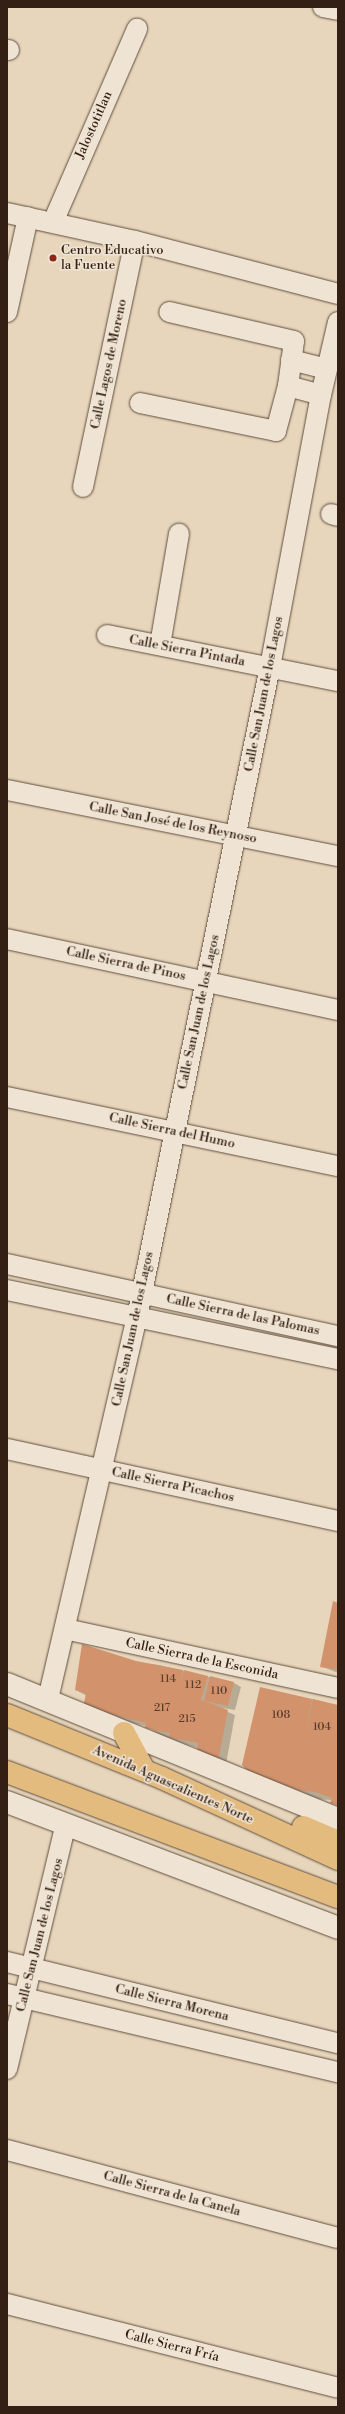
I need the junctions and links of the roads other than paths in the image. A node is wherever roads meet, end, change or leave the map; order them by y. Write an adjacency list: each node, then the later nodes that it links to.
1 (323, 7): 2 (street)
2 (338, 10)
3 (137, 29): 6 (street, Jalostotitlan)
4 (7, 213): 5 (street)
5 (28, 217): 6 (street); 9 (street)
6 (55, 223): 7 (street)
7 (135, 241): 8 (street); 17 (street, Calle Lagos de Moreno)
8 (338, 294)
9 (7, 312)
10 (169, 312): 12 (street)
11 (338, 322): 13 (street, Calle San Juan de los Lagos)
12 (291, 360): 13 (street); 14 (street)
13 (327, 369): 15 (street, Calle San Juan de los Lagos)
14 (288, 386): 15 (street); 16 (street)
15 (321, 395): 21 (street, Calle San Juan de los Lagos)
16 (140, 403)
17 (83, 487)
18 (179, 534): 20 (street)
19 (107, 635): 20 (street, Calle Sierra Pintada)
20 (160, 645): 21 (street, Calle Sierra Pintada)
21 (270, 667): 22 (street, Calle Sierra Pintada); 24 (street, Calle San Juan de los Lagos)
22 (338, 681)
23 (7, 790): 24 (street, Calle San José de los Reynoso)
24 (235, 836): 25 (street, Calle San José de los Reynoso); 27 (street, Calle San Juan de los Lagos)
25 (338, 856)
26 (7, 939): 27 (street, Calle Sierra de Pinos)
27 (205, 981): 28 (street, Calle Sierra de Pinos); 30 (street, Calle San Juan de los Lagos)
28 (338, 1010)
29 (7, 1097): 30 (street, Calle Sierra del Humo)
30 (175, 1132): 31 (street, Calle Sierra del Humo); 34 (street, Calle San Juan de los Lagos)
31 (338, 1166)
32 (7, 1264): 34 (street, Calle Sierra de las Palomas)
33 (7, 1290): 35 (street, Calle Sierra de las Palomas)
34 (141, 1293): 35 (street, Calle San Juan de los Lagos); 36 (street, Calle Sierra de las Palomas)
35 (137, 1317): 37 (street, Calle Sierra de las Palomas); 39 (street, Calle San Juan de los Lagos)
36 (338, 1336)
37 (338, 1359)
38 (7, 1449): 39 (street, Calle Sierra Picachos)
39 (102, 1470): 40 (street, Calle Sierra Picachos); 41 (street, Calle San Juan de los Lagos)
40 (338, 1521)
41 (65, 1629): 43 (street, Calle Sierra de la Esconida); 44 (street, Calle San Juan de los Lagos)
42 (7, 1684): 44 (street)
43 (338, 1688)
44 (48, 1699): 46 (street)
45 (7, 1715): 48 (main road, Avenida Aguascalientes Norte)
46 (124, 1733): 48 (main road); 50 (street)
47 (7, 1772): 54 (main road)
48 (153, 1774): 52 (main road); 53 (main road, Avenida Aguascalientes Norte)
49 (7, 1802): 51 (street)
50 (338, 1819)
51 (66, 1824): 55 (street); 57 (street, Calle San Juan de los Lagos)
52 (338, 1842)
53 (338, 1859)
54 (338, 1897)
55 (338, 1928)
56 (7, 1962): 57 (street, Calle Sierra Morena)
57 (32, 1969): 58 (street, Calle San Juan de los Lagos); 59 (street, Calle Sierra Morena)
58 (15, 1996): 60 (street, Calle San Juan de los Lagos); 61 (street)
59 (338, 2043)
60 (7, 2069)
61 (338, 2072)
62 (7, 2150): 63 (street, Calle Sierra de la Canela)
63 (338, 2238)
64 (7, 2304): 65 (street, Calle Sierra Fría)
65 (338, 2388)

